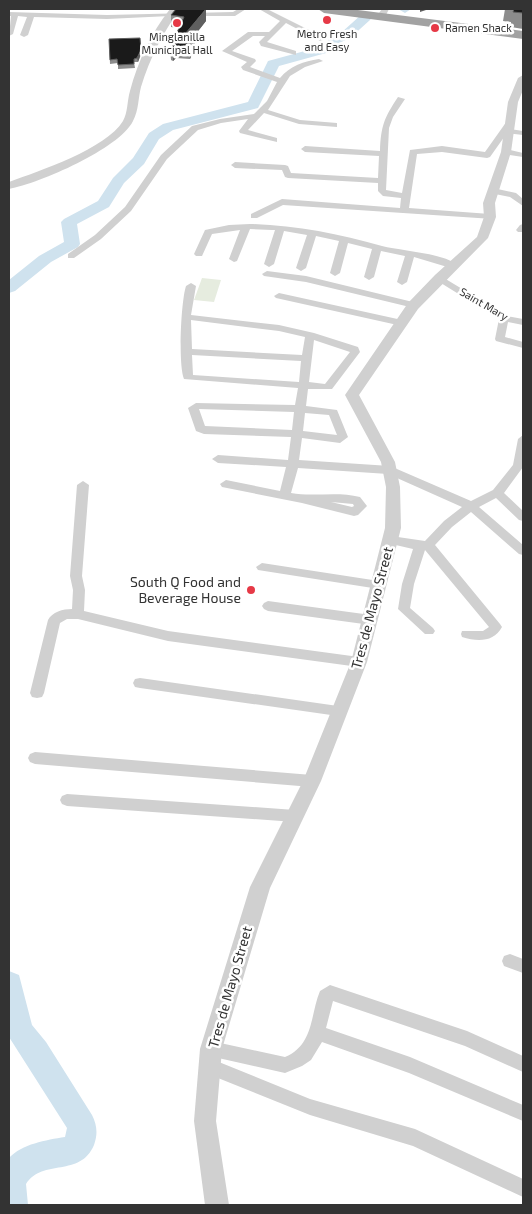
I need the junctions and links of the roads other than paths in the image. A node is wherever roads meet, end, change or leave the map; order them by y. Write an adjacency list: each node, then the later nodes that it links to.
1 (242, 9): 5 (street)
2 (262, 9): 10 (street)
3 (324, 9): 11 (highway)
4 (353, 9): 6 (highway)
5 (173, 11): 7 (street); 31 (street)
6 (384, 11): 11 (highway)
7 (107, 13): 9 (street)
8 (12, 14): 9 (street); 12 (street)
9 (31, 15): 14 (street)
10 (285, 20): 13 (street); 15 (street)
11 (523, 33)
12 (9, 34)
13 (270, 34): 16 (street); 19 (street)
14 (24, 35)
15 (323, 39)
16 (293, 53)
17 (320, 60): 19 (street)
18 (523, 78): 23 (street, Tres de Mayo Street)
19 (277, 79): 21 (street)
20 (401, 100): 27 (street)
21 (258, 113): 22 (street); 24 (street); 45 (street)
22 (334, 125)
23 (514, 129): 26 (street, Tres de Mayo Street); 33 (street)
24 (274, 140)
25 (305, 149): 27 (street)
26 (506, 152): 28 (street); 32 (street, Tres de Mayo Street)
27 (384, 154): 30 (street)
28 (523, 155)
29 (235, 165): 30 (street)
30 (381, 181): 33 (street)
31 (9, 186)
32 (493, 191): 34 (street); 37 (street, Tres de Mayo Street)
33 (404, 196): 35 (street)
34 (523, 203)
35 (404, 210): 36 (street); 37 (street)
36 (254, 216)
37 (490, 218): 48 (street, Tres de Mayo Street)
38 (246, 226): 39 (street); 43 (street); 46 (street)
39 (280, 229): 40 (street); 47 (street)
40 (312, 233): 41 (street); 49 (street)
41 (344, 240): 42 (street); 50 (street)
42 (377, 247): 44 (street); 52 (street)
43 (199, 254)
44 (410, 254): 48 (street); 54 (street)
45 (71, 256)
46 (234, 259)
47 (269, 264)
48 (454, 266): 53 (street, Tres de Mayo Street)
49 (301, 268)
50 (335, 273)
51 (267, 274): 57 (street)
52 (368, 277)
53 (443, 280): 57 (street, Tres de Mayo Street); 59 (street, Saint Mary)
54 (402, 282)
55 (191, 286): 58 (street)
56 (279, 296): 61 (street)
57 (414, 305): 61 (street, Tres de Mayo Street)
58 (187, 316): 62 (street); 64 (street)
59 (504, 318): 60 (street, Saint Mary); 63 (street)
60 (523, 322)
61 (402, 323): 73 (street, Tres de Mayo Street)
62 (310, 335): 65 (street); 66 (street)
63 (523, 345)
64 (188, 352): 65 (street); 66 (street)
65 (307, 358): 66 (street)
66 (304, 384): 67 (street)
67 (301, 409): 68 (street); 68 (street); 68 (street)
68 (297, 434): 71 (street)
69 (523, 439): 72 (street)
70 (218, 459): 71 (street)
71 (293, 464): 73 (street); 77 (street)
72 (521, 467): 76 (street)
73 (390, 470): 79 (street); 81 (street, Tres de Mayo Street)
74 (226, 484): 77 (street)
75 (83, 485): 87 (street)
76 (497, 493): 79 (street); 80 (street)
77 (284, 496): 78 (street)
78 (302, 500)
79 (471, 506): 82 (street); 83 (street)
80 (523, 517)
81 (390, 540): 82 (street); 85 (street, Tres de Mayo Street)
82 (424, 545): 89 (street); 90 (street)
83 (523, 551)
84 (262, 567): 85 (street)
85 (379, 585): 88 (street, Tres de Mayo Street)
86 (268, 606): 88 (street)
87 (78, 614): 91 (street); 93 (street)
88 (371, 620): 91 (street, Tres de Mayo Street)
89 (429, 631)
90 (467, 634)
91 (359, 662): 94 (street, Tres de Mayo Street)
92 (140, 683): 94 (street)
93 (37, 693)
94 (338, 711): 96 (street, Tres de Mayo Street)
95 (35, 758): 96 (street)
96 (312, 781): 98 (street, Tres de Mayo Street)
97 (67, 800): 98 (street)
98 (295, 816): 100 (street, Tres de Mayo Street)
99 (318, 1032): 100 (street); 101 (street); 103 (street)
100 (211, 1049): 102 (street, Tres de Mayo Street)
101 (523, 1064)
102 (209, 1066): 104 (street); 105 (street, Tres de Mayo Street)
103 (523, 1113)
104 (523, 1188)
105 (217, 1205)

